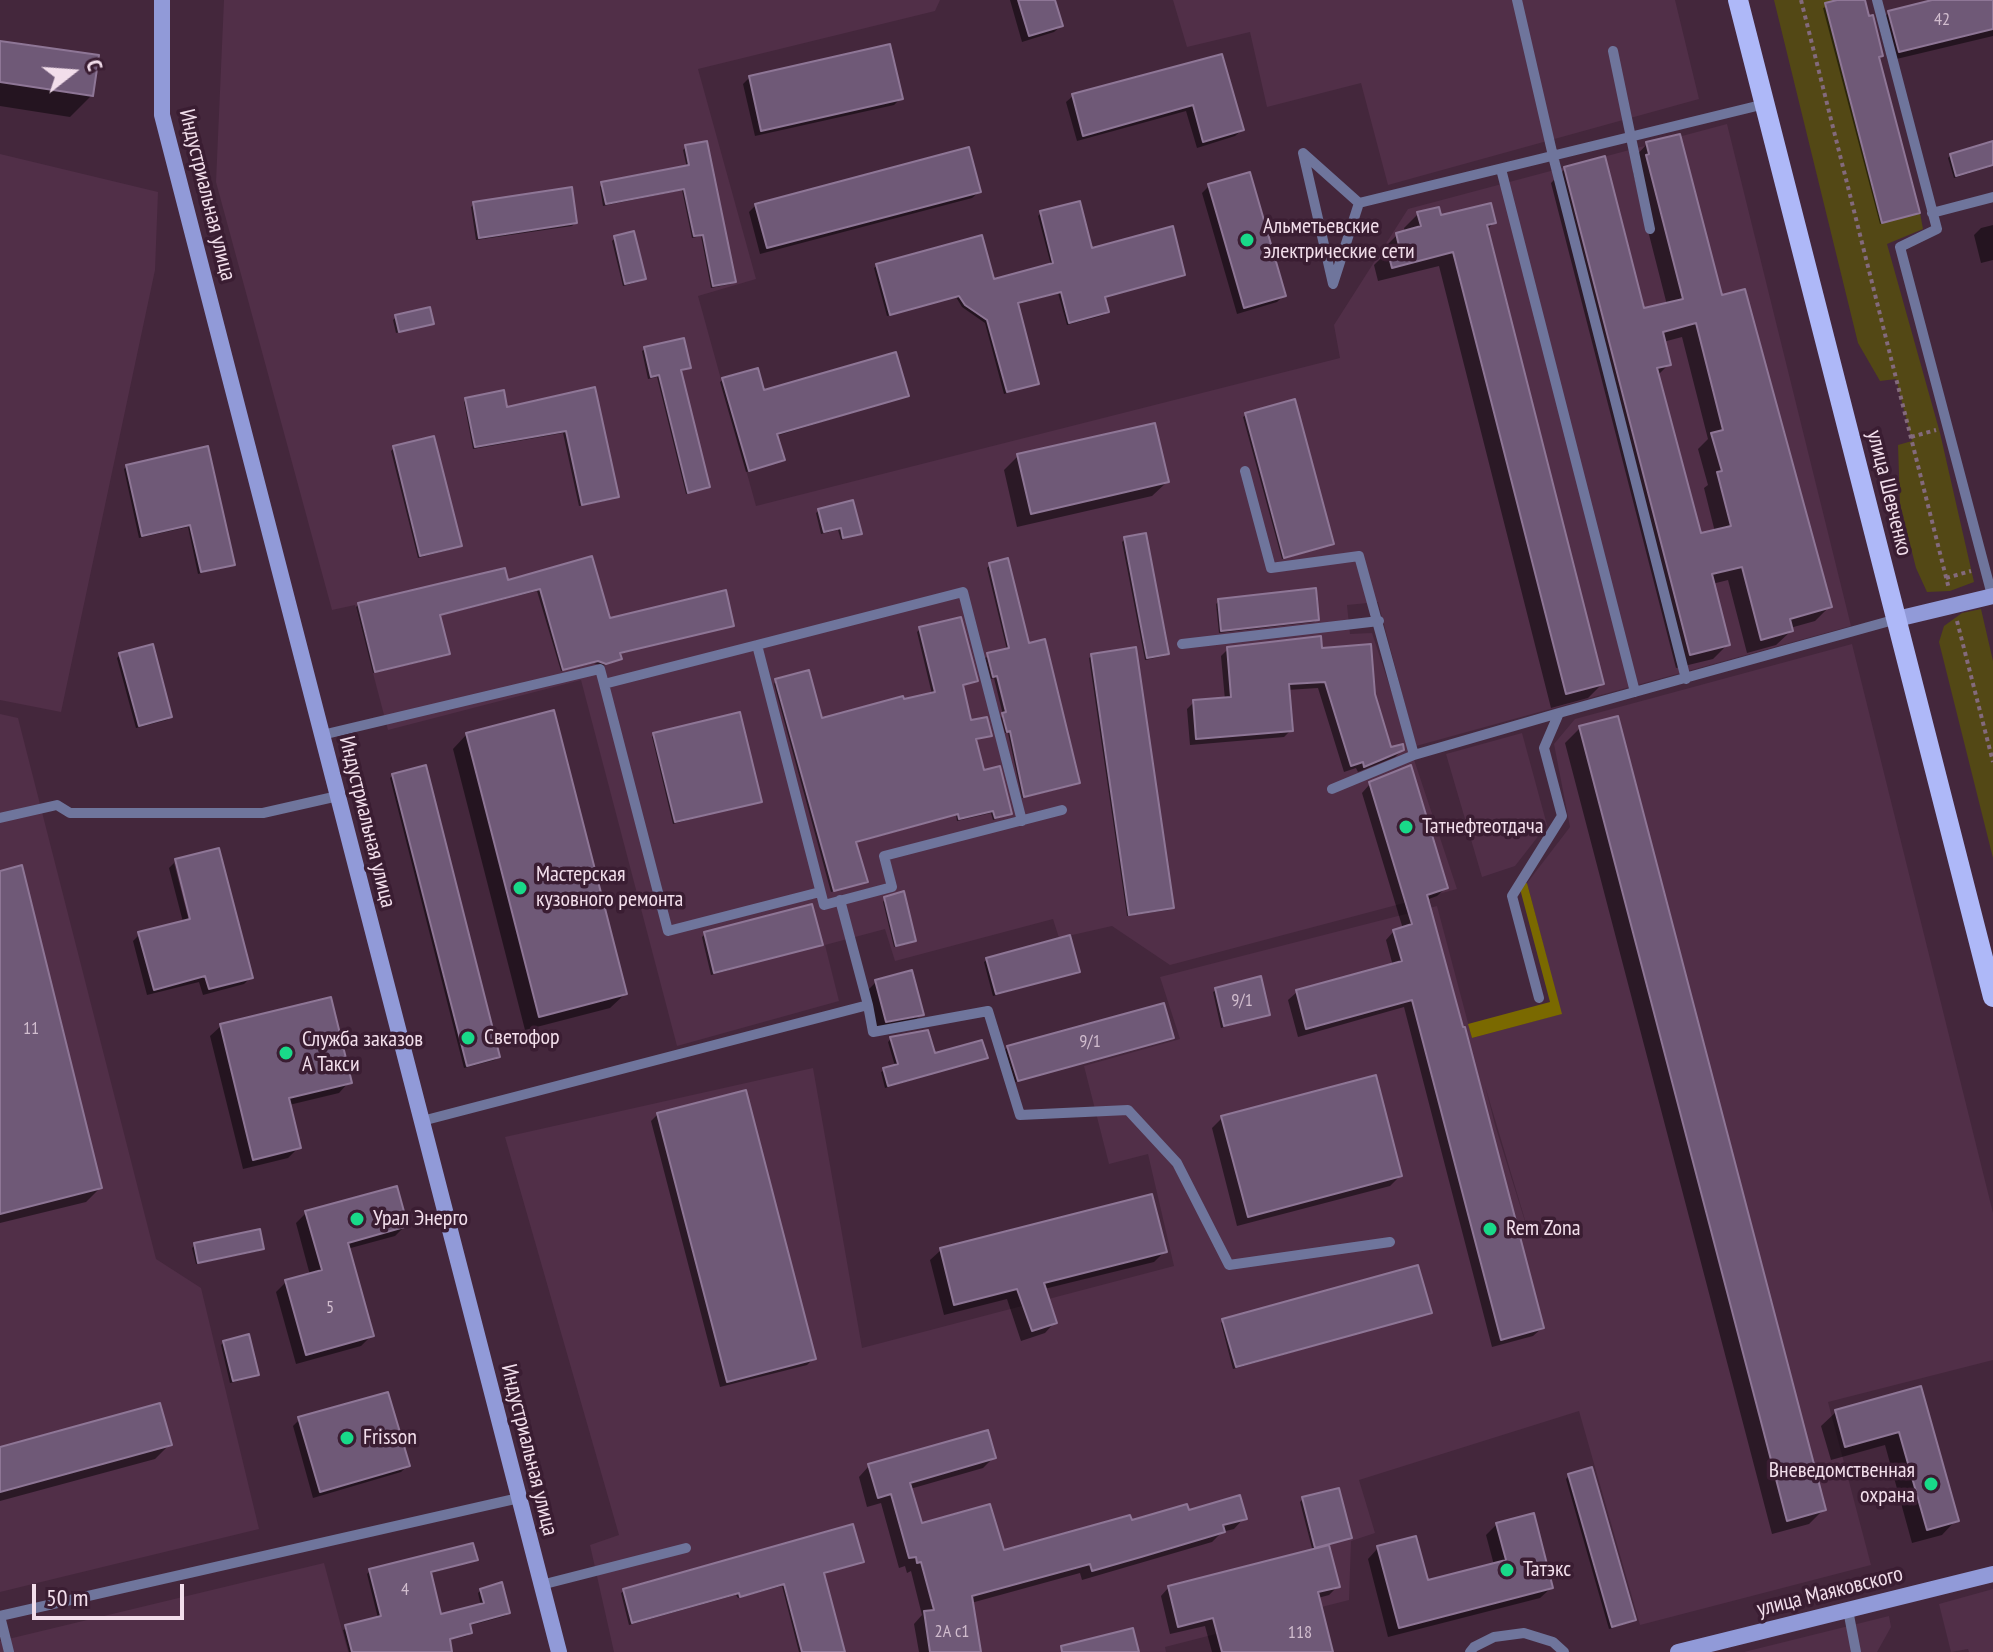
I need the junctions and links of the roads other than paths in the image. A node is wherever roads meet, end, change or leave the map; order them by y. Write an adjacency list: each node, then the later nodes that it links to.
1 (162, 0): 24 (street, Индустриальная улица)
2 (1517, 0): 8 (lane)
3 (1738, 0): 6 (main road, улица Шевченко)
4 (1877, 0): 12 (lane)
5 (1613, 51): 7 (lane)
6 (1765, 104): 7 (lane); 16 (main road, улица Шевченко)
7 (1632, 137): 8 (lane); 13 (lane)
8 (1553, 156): 9 (lane); 20 (lane)
9 (1501, 169): 11 (lane); 22 (lane)
10 (1993, 197): 12 (lane)
11 (1359, 203): 11 (lane)
12 (1932, 213): 15 (lane)
13 (1650, 229)
14 (1245, 471): 17 (lane)
15 (1993, 598): 16 (street)
16 (1897, 619): 20 (lane); 33 (main road, улица Шевченко)
17 (1379, 621): 18 (lane); 25 (lane)
18 (1182, 644)
19 (757, 645): 21 (lane); 30 (lane); 31 (lane)
20 (1686, 679): 22 (lane)
21 (604, 684): 24 (lane); 31 (lane)
22 (1635, 692): 23 (lane)
23 (1559, 713): 25 (lane); 34 (lane)
24 (322, 735): 27 (street, Индустриальная улица)
25 (1414, 755): 26 (lane)
26 (1332, 789)
27 (338, 796): 29 (lane); 36 (street, Индустриальная улица)
28 (1062, 810): 30 (lane)
29 (0, 818)
30 (1022, 821): 32 (lane)
31 (820, 892): 32 (lane)
32 (840, 900): 35 (lane)
33 (1993, 997)
34 (1539, 998)
35 (868, 1005): 36 (lane); 37 (lane)
36 (422, 1121): 38 (street, Индустриальная улица)
37 (1390, 1242)
38 (519, 1498): 41 (street, Индустриальная улица); 43 (lane)
39 (686, 1548): 41 (lane)
40 (1993, 1574): 42 (street, улица Маяковского)
41 (541, 1585): 44 (street, Индустриальная улица)
42 (1848, 1610): 47 (street, улица Маяковского); 48 (lane)
43 (9, 1652)
44 (559, 1652)
45 (1470, 1652): 46 (lane)
46 (1564, 1652)
47 (1678, 1652)
48 (1856, 1652)

